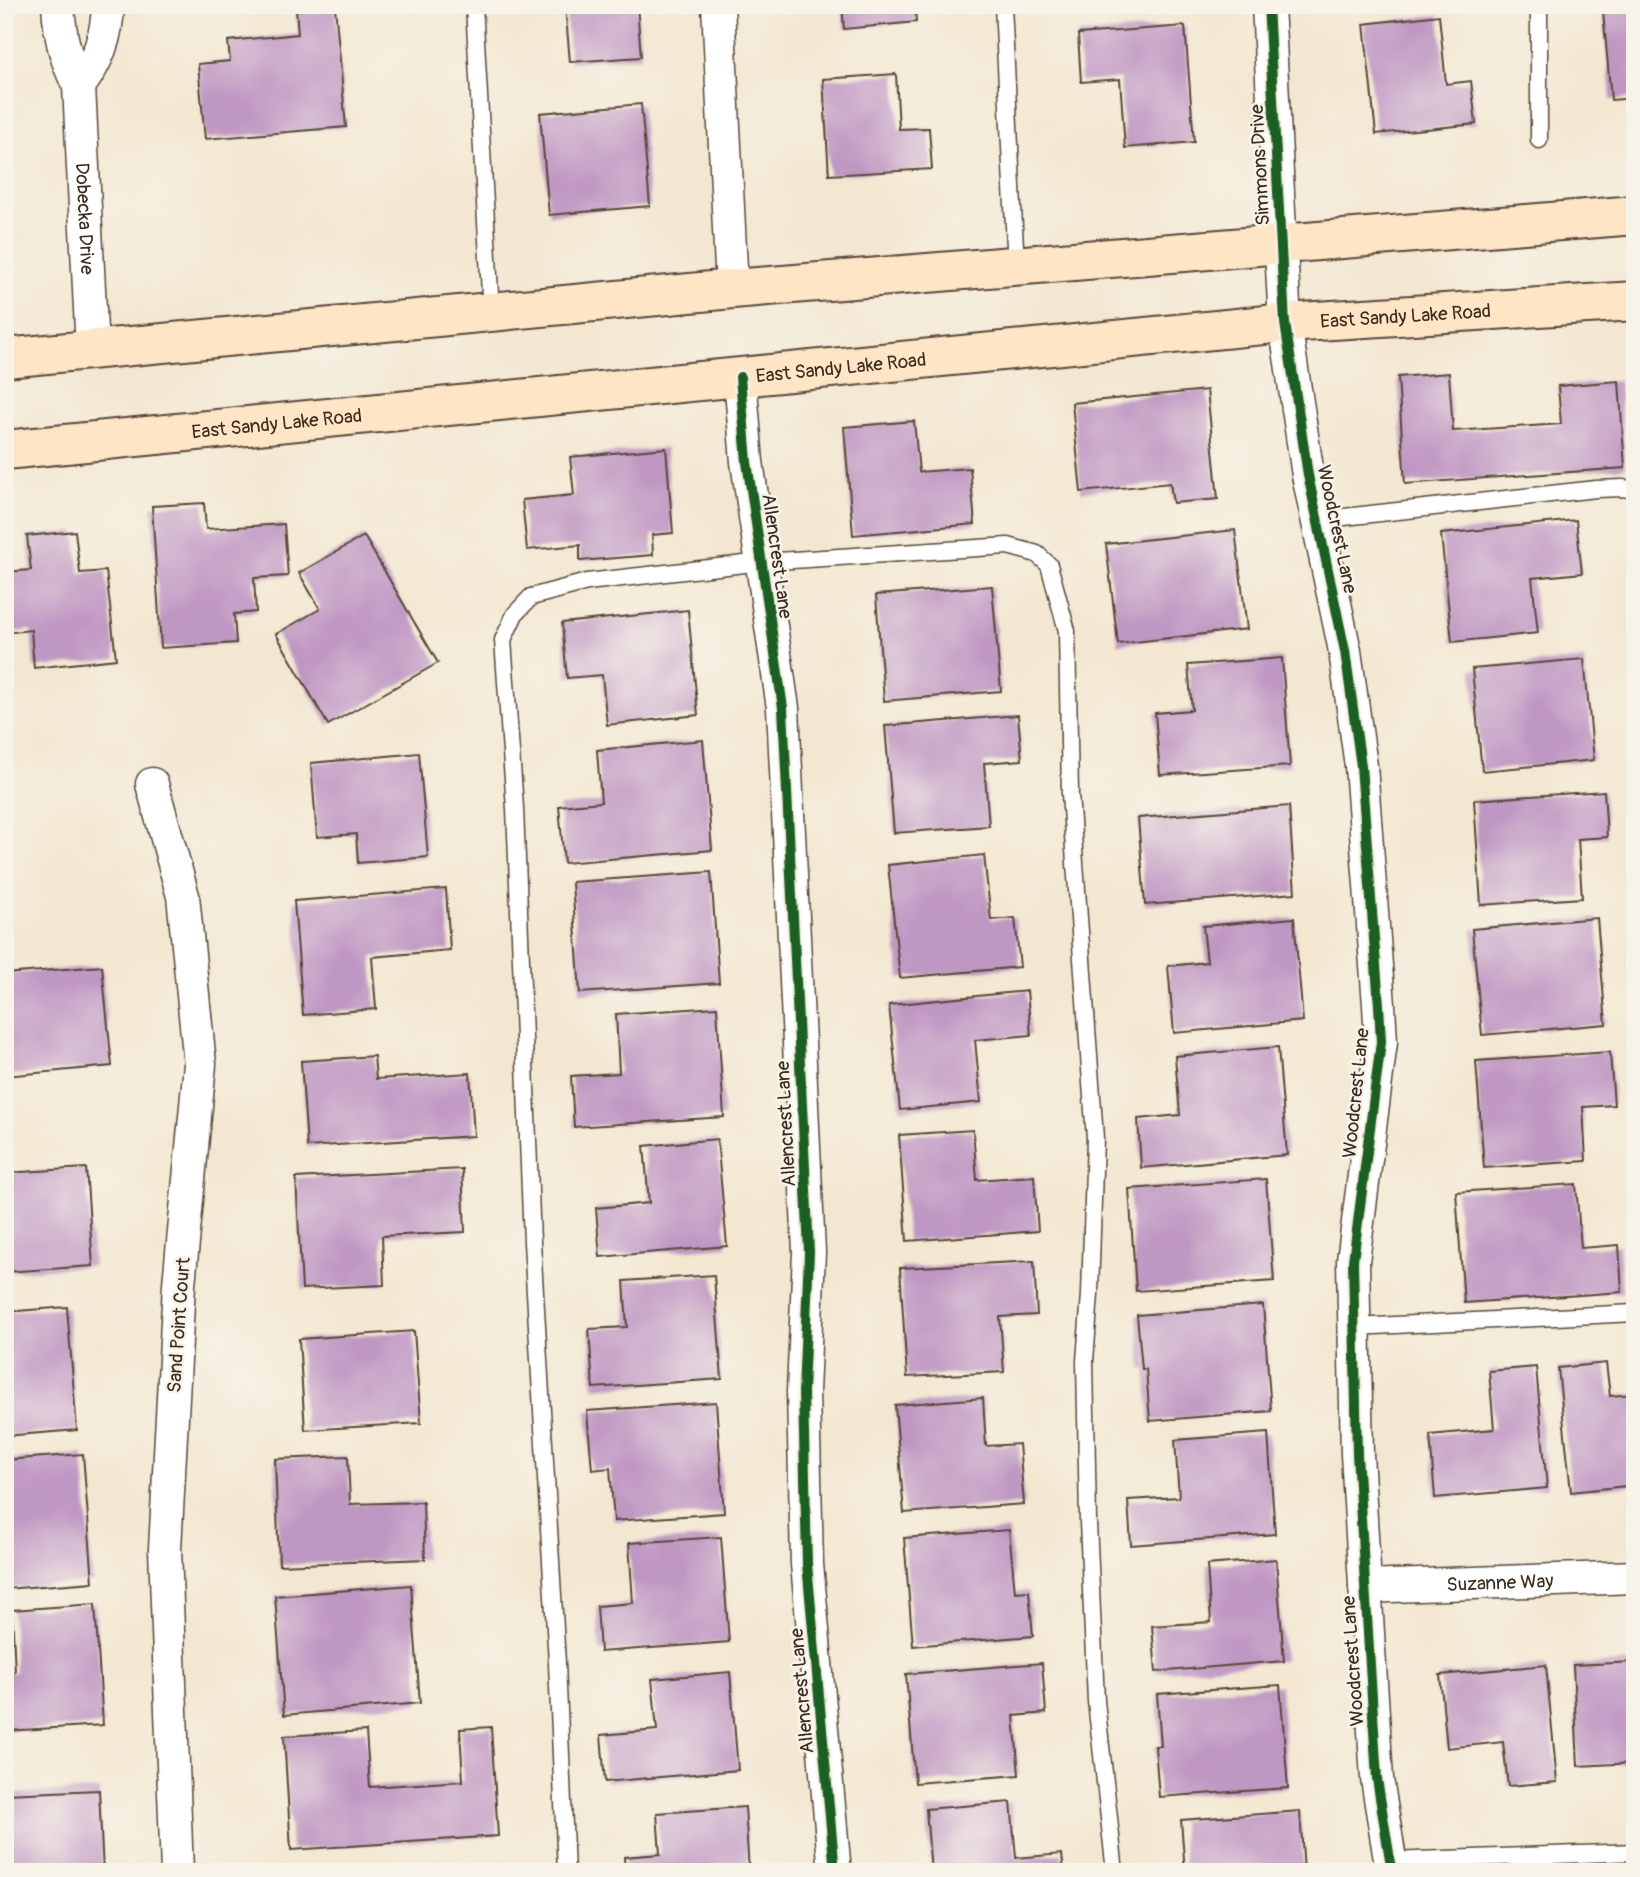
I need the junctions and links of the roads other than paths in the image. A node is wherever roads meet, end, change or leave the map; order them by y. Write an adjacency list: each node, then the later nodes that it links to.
1 (58, 5): 8 (street, Dobecka Drive)
2 (108, 5): 8 (street)
3 (474, 5): 15 (lane)
4 (718, 5): 13 (street)
5 (1003, 5): 12 (lane)
6 (1268, 5): 11 (street, Simmons Drive)
7 (1539, 5): 9 (lane)
8 (79, 86): 17 (street, Dobecka Drive)
9 (1539, 140)
10 (1635, 215): 11 (main road)
11 (1280, 244): 12 (main road); 16 (street, Simmons Drive)
12 (1016, 267): 13 (main road)
13 (732, 289): 15 (main road)
14 (1635, 301): 16 (main road, East Sandy Lake Road)
15 (491, 312): 17 (main road)
16 (1285, 323): 19 (main road, East Sandy Lake Road); 22 (street, Woodcrest Lane)
17 (92, 350): 18 (main road)
18 (5, 358)
19 (740, 377): 20 (main road, East Sandy Lake Road); 23 (street, Allencrest Lane)
20 (5, 450)
21 (1635, 490): 22 (lane)
22 (1317, 520): 26 (street, Woodcrest Lane)
23 (762, 562): 32 (lane); 33 (street, Allencrest Lane); 34 (lane)
24 (152, 784): 31 (street, Sand Point Court)
25 (1635, 1312): 26 (lane)
26 (1355, 1327): 28 (street, Woodcrest Lane)
27 (1635, 1577): 28 (street, Suzanne Way)
28 (1365, 1587): 30 (street, Woodcrest Lane)
29 (1635, 1852): 30 (lane)
30 (1391, 1866)
31 (177, 1872)
32 (566, 1872)
33 (835, 1872)
34 (1115, 1872)

